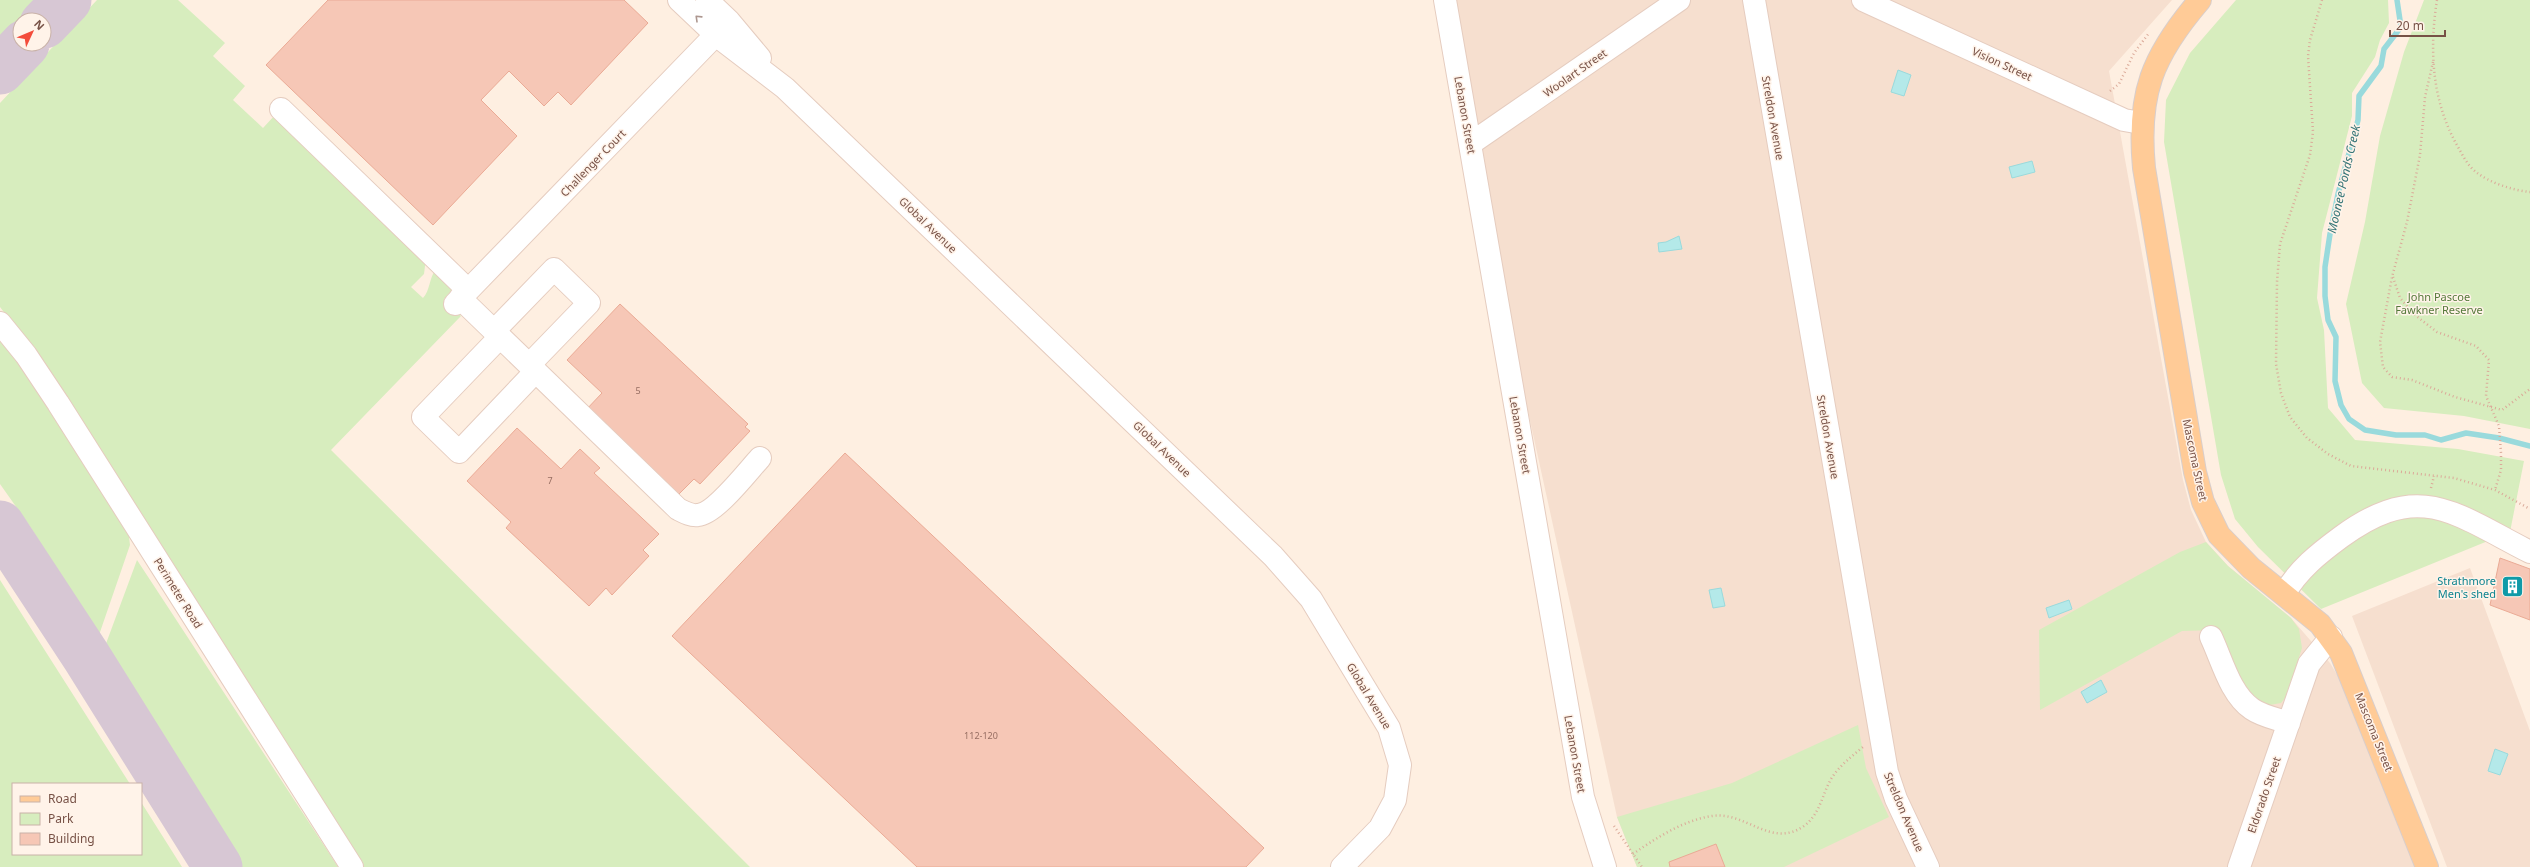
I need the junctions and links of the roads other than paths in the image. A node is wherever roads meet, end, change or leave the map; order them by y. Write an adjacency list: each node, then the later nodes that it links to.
1 (679, 0): 8 (street, Global Avenue, one-way to 1)
2 (707, 0): 8 (street, Global Avenue)
3 (1445, 0): 11 (street, Lebanon Street)
4 (1679, 0): 11 (street, Woolart Street)
5 (1754, 0): 25 (street, Streldon Avenue)
6 (1863, 0): 10 (street, Vision Street)
7 (2200, 0): 10 (main road, Mascoma Street)
8 (723, 29): 12 (street, Challenger Court); 23 (street, Global Avenue)
9 (281, 109): 12 (street)
10 (2141, 124): 18 (main road, Mascoma Street)
11 (1470, 144): 24 (street, Lebanon Street)
12 (461, 298): 14 (street)
13 (0, 323): 22 (street, Perimeter Road)
14 (497, 334): 15 (street); 15 (street); 15 (street)
15 (532, 368): 16 (street)
16 (760, 458)
17 (2530, 552): 18 (street)
18 (2284, 594): 20 (main road, Mascoma Street)
19 (2211, 637): 21 (street)
20 (2331, 637): 21 (street, Eldorado Street); 27 (main road, Mascoma Street)
21 (2289, 722): 26 (street, Eldorado Street)
22 (352, 867)
23 (1342, 867)
24 (1605, 867)
25 (1928, 867)
26 (2239, 867)
27 (2427, 867)

